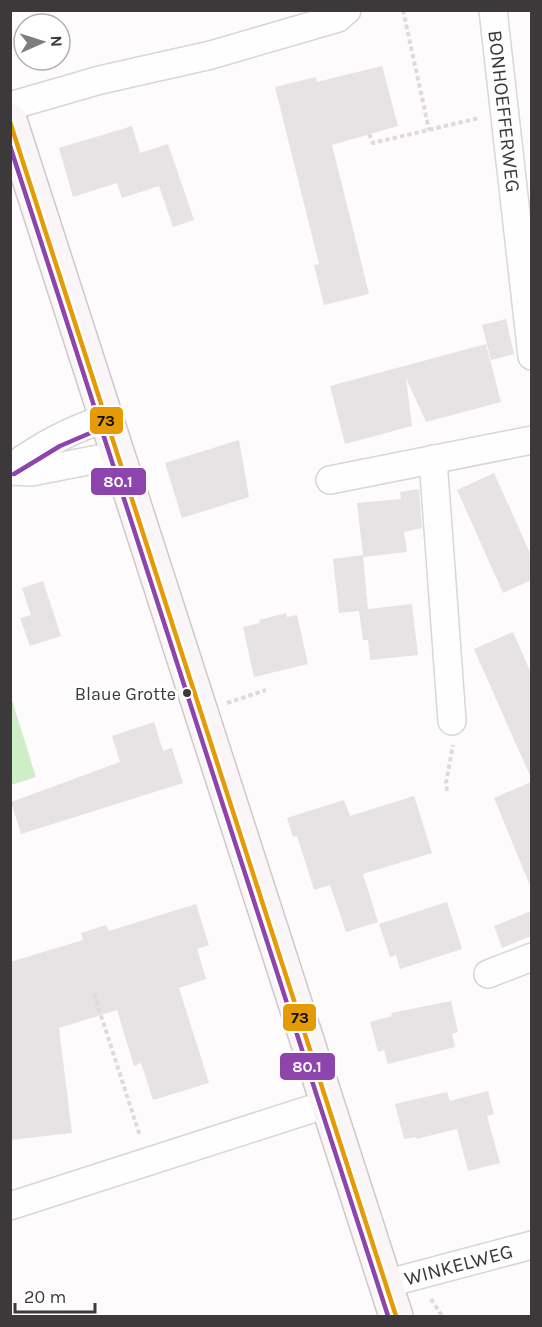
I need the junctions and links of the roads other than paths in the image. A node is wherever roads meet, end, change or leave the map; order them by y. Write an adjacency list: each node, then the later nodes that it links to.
1 (347, 10): 3 (street)
2 (493, 10): 5 (street, BONHOEFFERWEG)
3 (10, 106)
4 (10, 120): 6 (main road)
5 (531, 356)
6 (107, 418): 8 (main road); 10 (street)
7 (531, 440): 9 (street)
8 (120, 455): 10 (street); 15 (main road)
9 (433, 459): 11 (street); 12 (street)
10 (10, 470)
11 (330, 480)
12 (452, 721)
13 (531, 957): 14 (street)
14 (488, 974)
15 (327, 1104): 16 (street); 18 (main road)
16 (10, 1206)
17 (531, 1245): 18 (street, WINKELWEG)
18 (385, 1284): 19 (main road)
19 (396, 1317)

